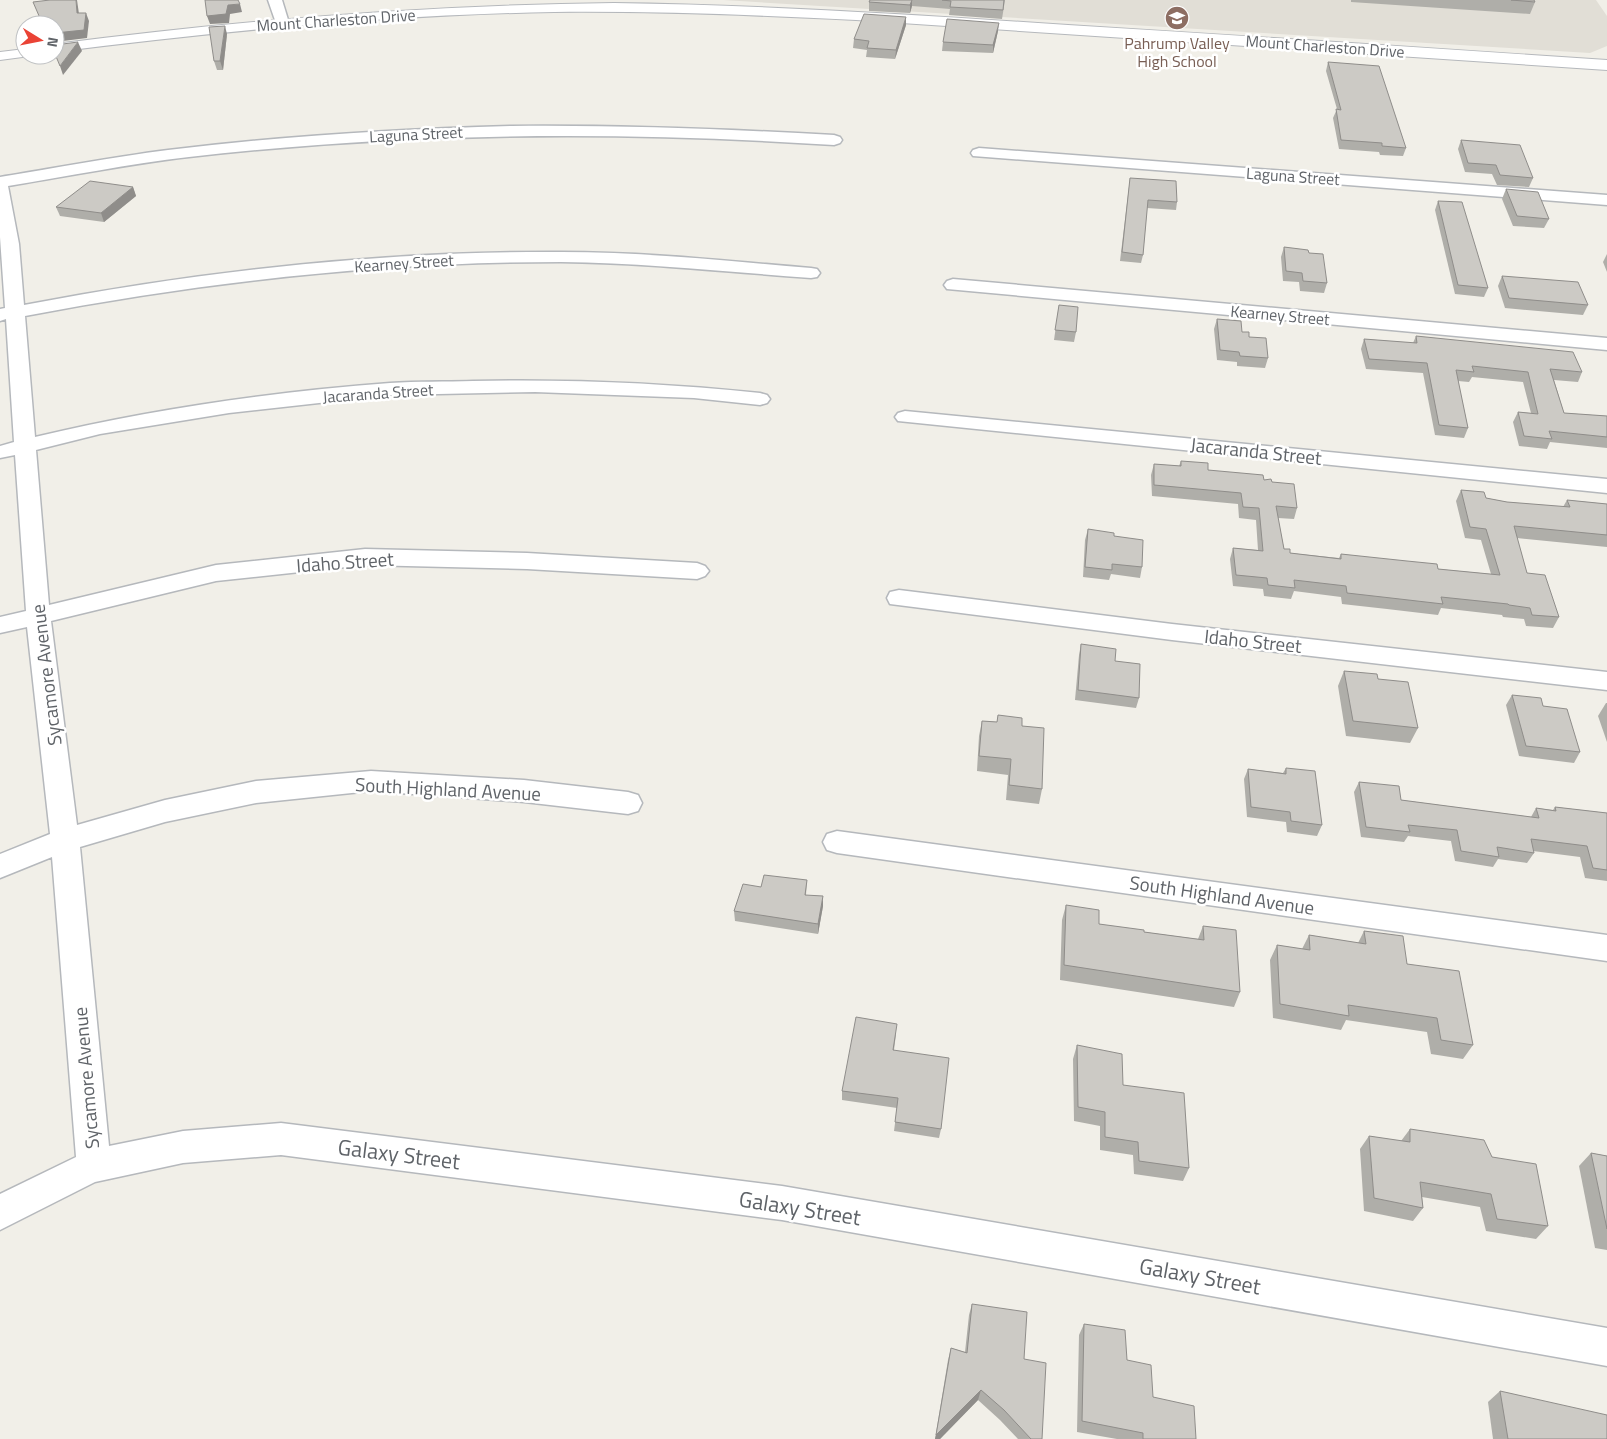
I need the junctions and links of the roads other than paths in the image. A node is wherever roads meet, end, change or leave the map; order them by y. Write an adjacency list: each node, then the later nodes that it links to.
1 (275, 0): 3 (street)
2 (552, 4): 3 (street, Mount Charleston Drive); 7 (street, Mount Charleston Drive)
3 (282, 23): 4 (street, Mount Charleston Drive)
4 (65, 47)
5 (15, 54): 6 (street)
6 (0, 56)
7 (1607, 65)
8 (834, 140): 10 (street, Laguna Street)
9 (979, 153): 11 (street, Laguna Street)
10 (0, 183): 14 (street, Sycamore Avenue)
11 (1607, 200)
12 (811, 273): 14 (street, Kearney Street)
13 (953, 285): 15 (street, Kearney Street)
14 (8, 314): 18 (street, Sycamore Avenue)
15 (1607, 344)
16 (760, 399): 18 (street, Jacaranda Street)
17 (905, 417): 20 (street, Jacaranda Street)
18 (25, 445): 19 (street, Jacaranda Street); 23 (street, Sycamore Avenue)
19 (0, 452)
20 (1607, 486)
21 (697, 571): 23 (street, Idaho Street)
22 (899, 598): 25 (street, Idaho Street)
23 (38, 616): 24 (street, Idaho Street); 27 (street, Sycamore Avenue)
24 (0, 625)
25 (1607, 681)
26 (628, 803): 27 (street, South Highland Avenue)
27 (65, 840): 29 (street, South Highland Avenue); 31 (street, Sycamore Avenue)
28 (837, 842): 30 (street, South Highland Avenue)
29 (0, 866)
30 (1607, 948)
31 (94, 1166): 32 (street, Galaxy Street); 33 (street, Galaxy Street)
32 (0, 1213)
33 (1607, 1346)

